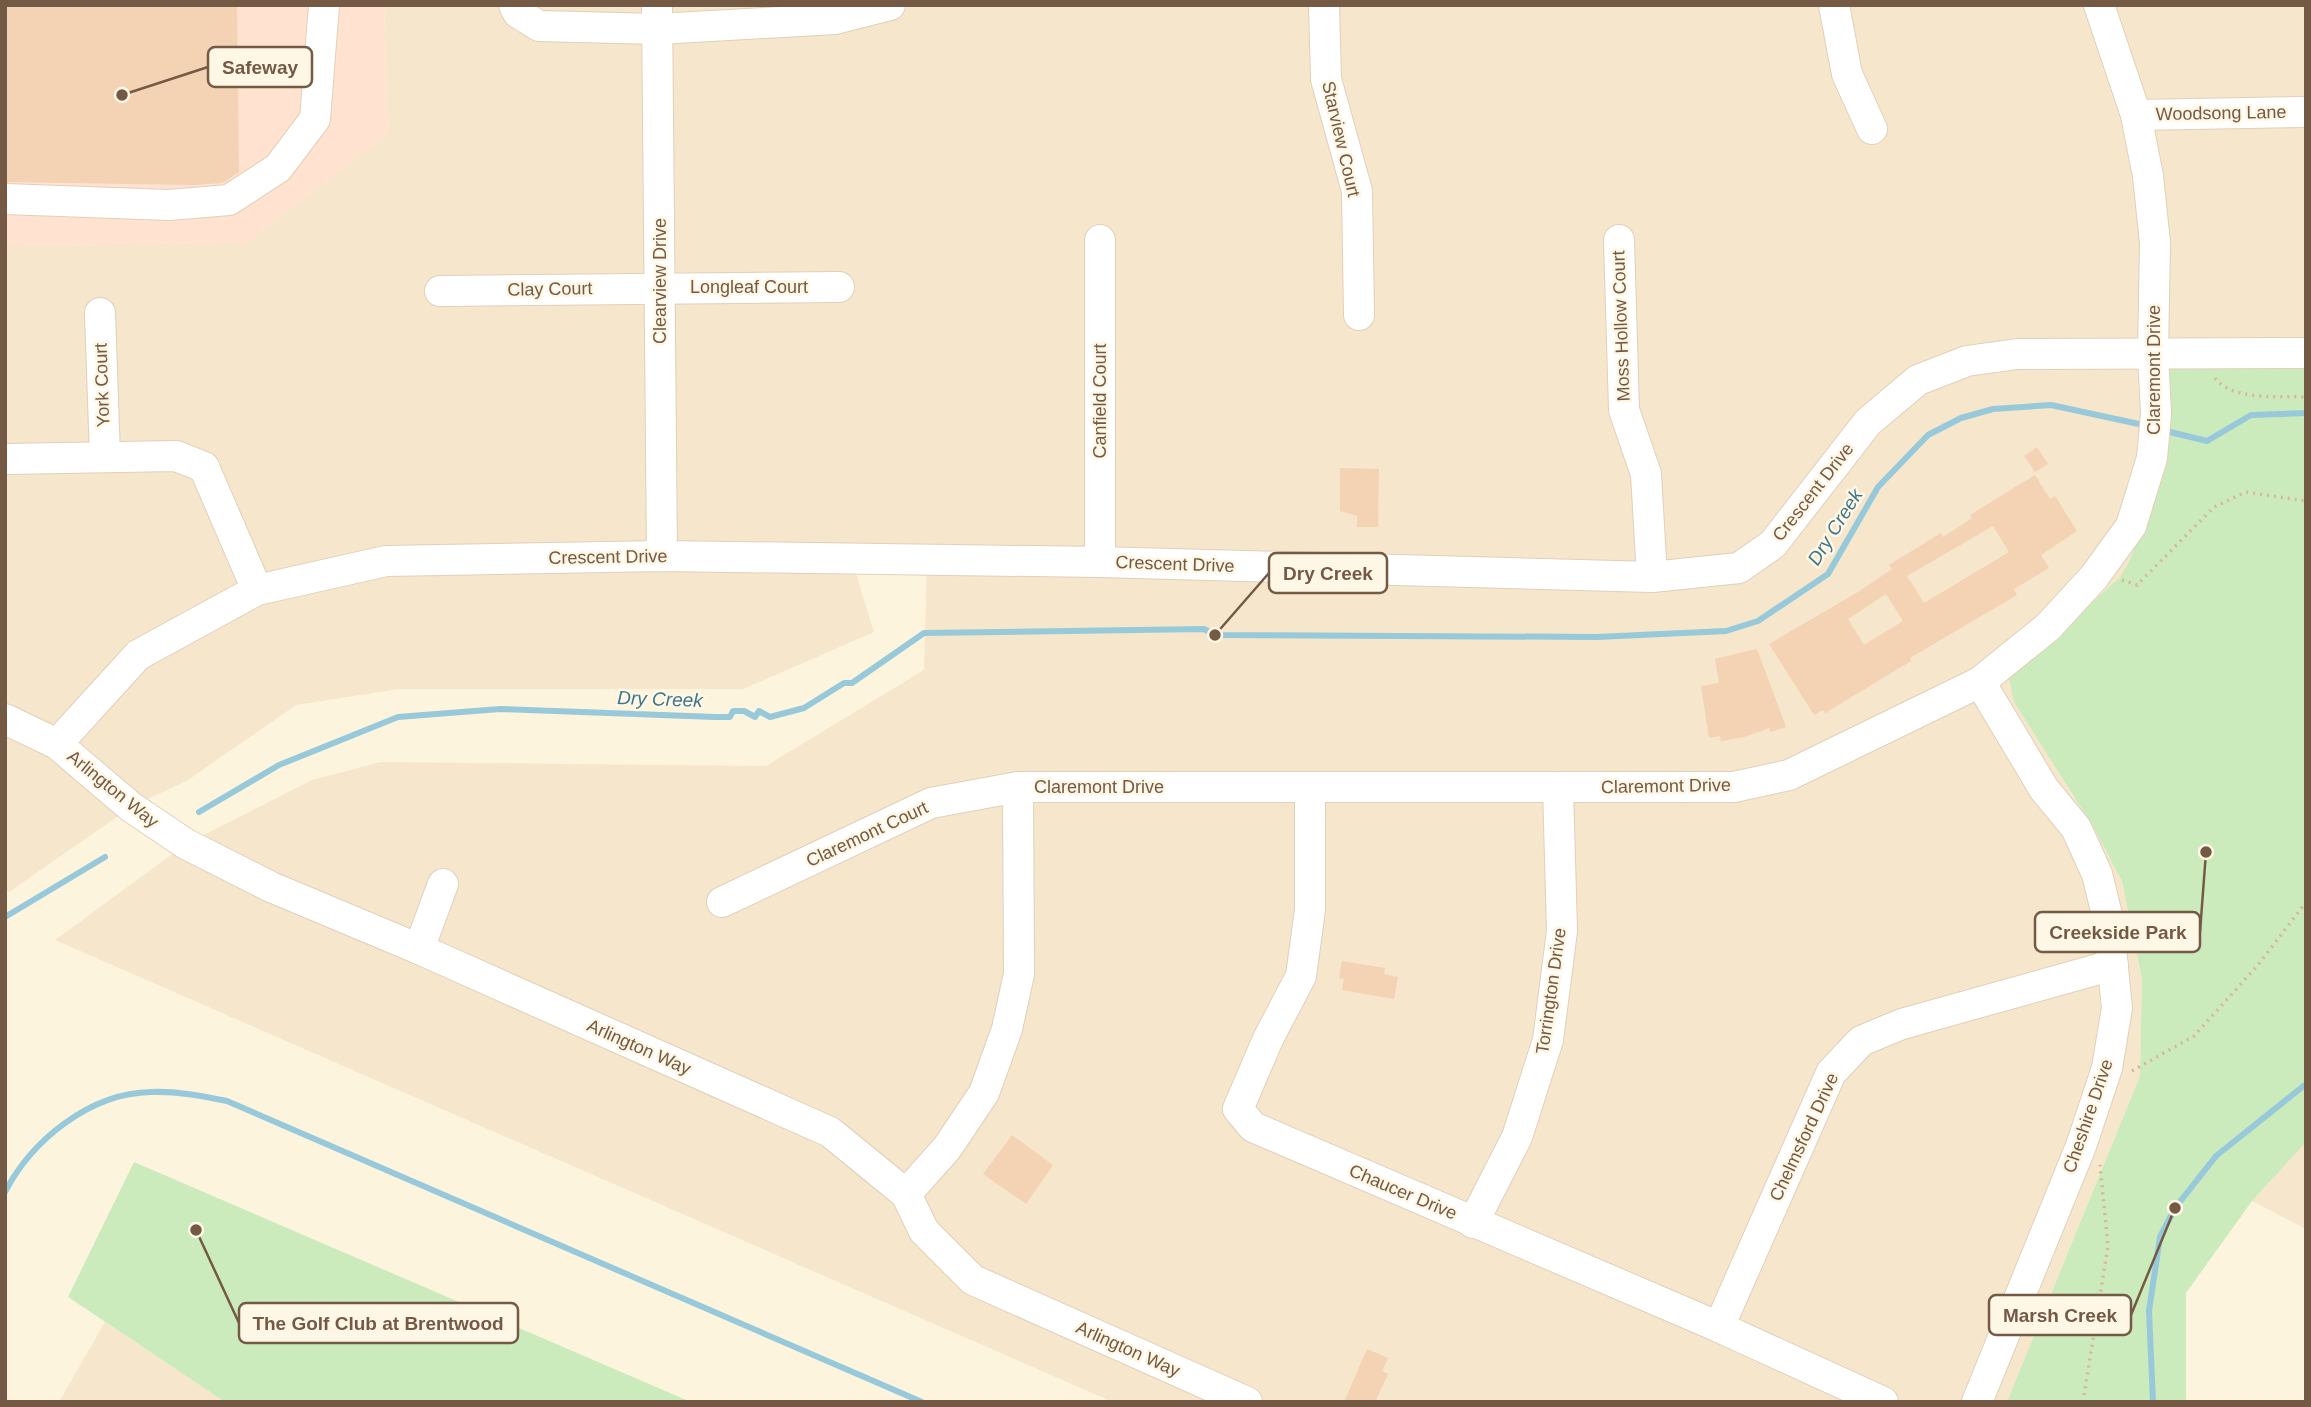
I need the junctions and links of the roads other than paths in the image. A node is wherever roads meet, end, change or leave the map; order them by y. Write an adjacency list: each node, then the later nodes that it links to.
1 (324, 5): 12 (street)
2 (514, 5): 8 (street)
3 (890, 5): 7 (street)
4 (1324, 5): 19 (street, Starview Court)
5 (1834, 5): 11 (street)
6 (2099, 5): 10 (street, Claremont Drive)
7 (834, 12): 8 (street)
8 (658, 17): 15 (street, Clearview Drive)
9 (2306, 112): 10 (street, Woodsong Lane)
10 (2136, 115): 21 (street, Claremont Drive)
11 (1871, 129)
12 (5, 199)
13 (1100, 240): 25 (street, Canfield Court)
14 (1619, 240): 26 (street, Moss Hollow Court)
15 (660, 287): 16 (street, Longleaf Court); 17 (street, Clay Court); 24 (street, Clearview Drive)
16 (839, 287)
17 (440, 291)
18 (100, 313): 22 (street, York Court)
19 (1359, 315)
20 (2306, 353): 21 (street, Crescent Drive)
21 (2153, 355): 26 (street, Crescent Drive); 28 (street, Claremont Drive)
22 (105, 457): 23 (street); 27 (street)
23 (5, 459)
24 (663, 556): 25 (street, Crescent Drive); 27 (street, Crescent Drive)
25 (1100, 562): 26 (street, Crescent Drive)
26 (1652, 577)
27 (257, 590): 30 (street, Crescent Drive)
28 (1980, 682): 33 (street, Claremont Drive); 37 (street, Cheshire Drive)
29 (5, 719): 30 (street, Arlington Way)
30 (57, 744): 36 (street, Arlington Way)
31 (1018, 787): 32 (street, Claremont Drive); 35 (street, Claremont Court); 38 (street, Claremont Drive)
32 (1310, 787): 33 (street, Claremont Drive); 39 (street, Chaucer Drive)
33 (1558, 788): 39 (street, Torrington Drive)
34 (443, 884): 36 (street)
35 (722, 902)
36 (419, 949): 38 (street, Arlington Way)
37 (2113, 965): 40 (street, Chelmsford Drive); 43 (street, Cheshire Drive)
38 (906, 1194): 41 (street, Arlington Way)
39 (1473, 1223): 40 (street, Chaucer Drive)
40 (1719, 1327): 42 (street, Chaucer Drive)
41 (1247, 1402)
42 (1884, 1402)
43 (1977, 1402)

